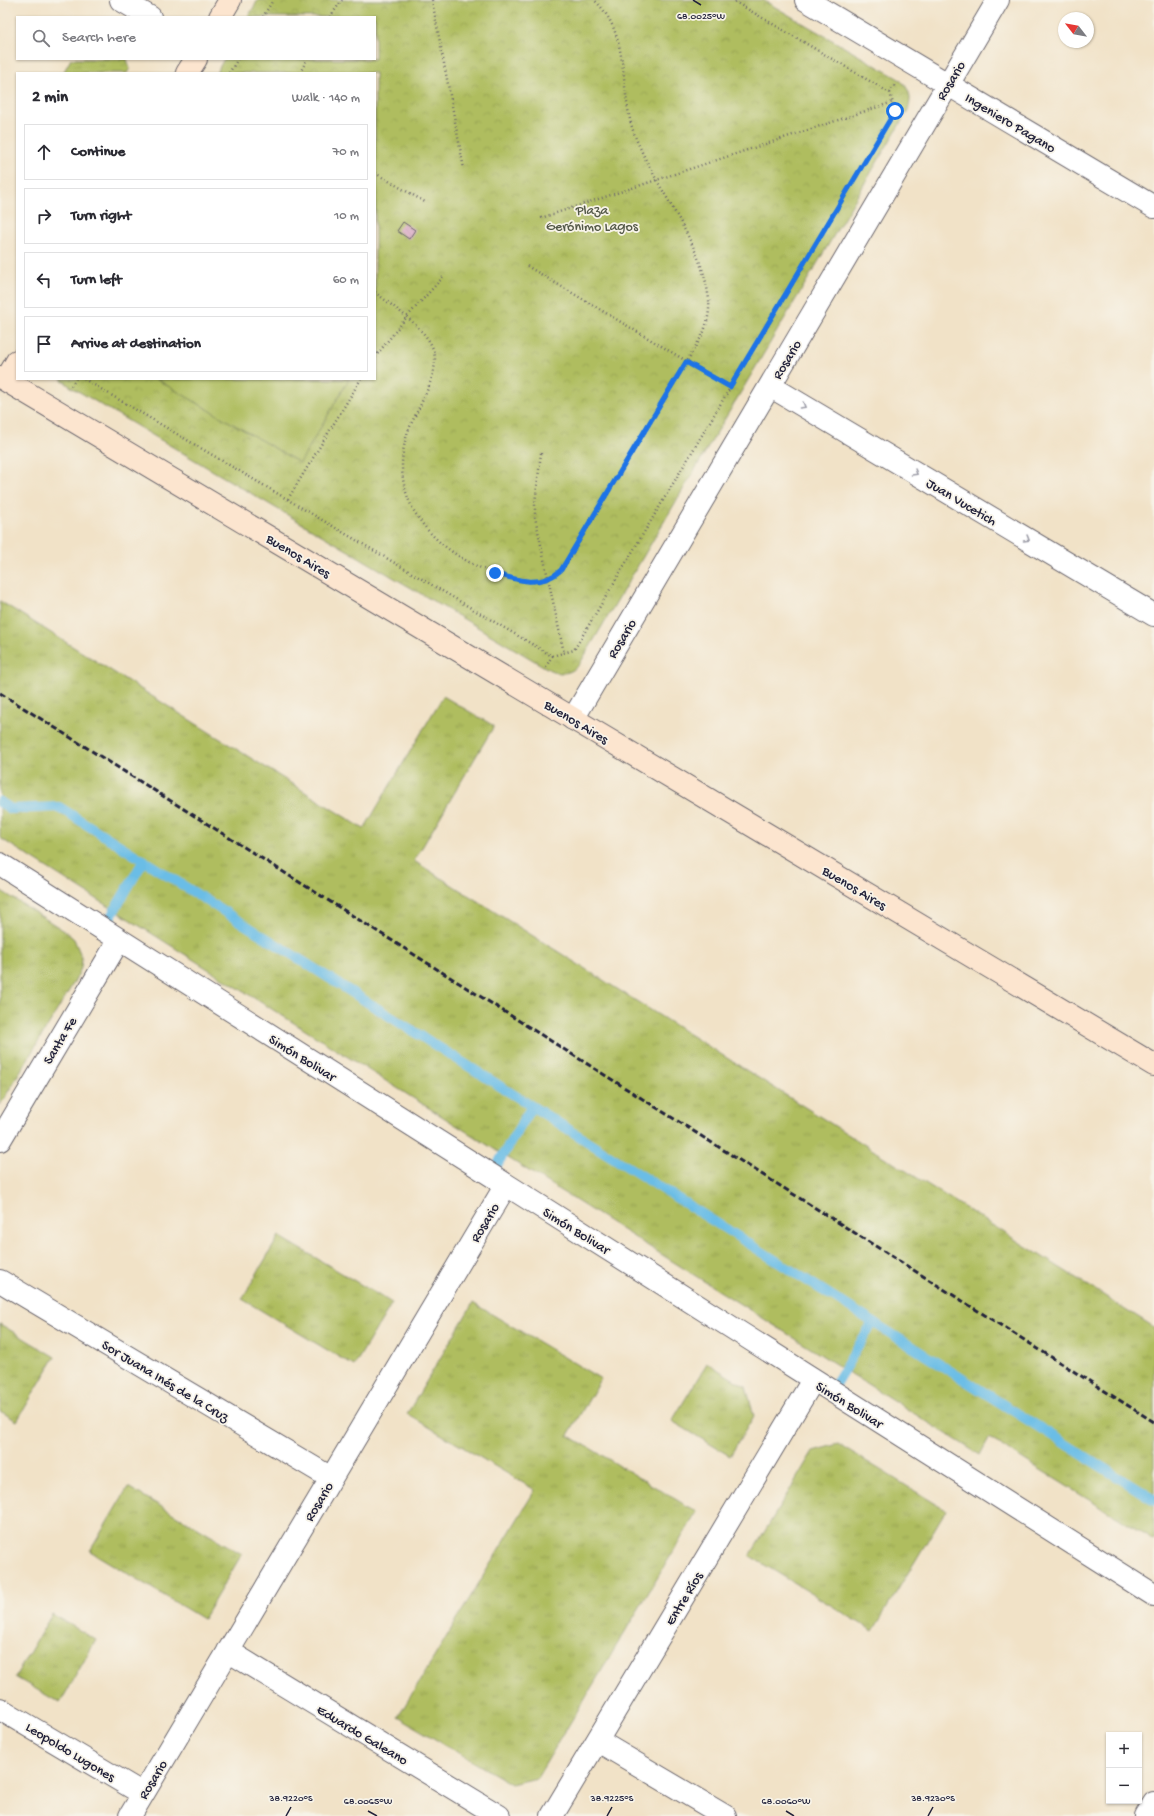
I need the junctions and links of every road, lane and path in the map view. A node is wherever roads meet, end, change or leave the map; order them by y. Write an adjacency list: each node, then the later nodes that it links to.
1 (121, 0): 10 (street)
2 (230, 0): 11 (street)
3 (273, 0): 12 (path)
4 (342, 0): 13 (path)
5 (432, 0): 22 (path)
6 (594, 0): 24 (path)
7 (732, 0): 21 (path)
8 (806, 0): 20 (street, Ingeniero Pagano)
9 (998, 0): 20 (street, Rosario)
10 (148, 16)
11 (221, 16)
12 (264, 16)
13 (331, 16)
14 (195, 60): 17 (street)
15 (237, 60): 18 (path)
16 (306, 60): 19 (path)
17 (188, 72)
18 (230, 72)
19 (300, 72)
20 (948, 84): 26 (street, Ingeniero Pagano); 39 (street, Rosario)
21 (893, 102): 24 (path); 41 (path)
22 (464, 169)
23 (376, 174): 25 (path)
24 (656, 180): 27 (path); 34 (path)
25 (425, 202)
26 (1154, 207)
27 (540, 218)
28 (527, 266): 34 (path)
29 (444, 276): 31 (path)
30 (376, 293): 31 (path)
31 (406, 318): 32 (path); 44 (path)
32 (376, 356)
33 (16, 362): 38 (street)
34 (686, 362): 41 (path); 44 (path)
35 (75, 380): 40 (path)
36 (86, 380): 43 (path)
37 (360, 380): 43 (path)
38 (2, 383): 49 (street, Buenos Aires)
39 (770, 386): 45 (street, Juan Vucetich, one-way to 45); 49 (street, Rosario)
40 (71, 387)
41 (730, 387): 46 (path)
42 (541, 453): 44 (path)
43 (288, 499): 47 (path)
44 (548, 580): 46 (path)
45 (1154, 615)
46 (564, 653): 47 (path)
47 (552, 656): 48 (path)
48 (546, 667)
49 (573, 719): 52 (street, Buenos Aires)
50 (0, 864): 51 (street, Simón Bolivar)
51 (119, 940): 53 (street, Santa Fe); 54 (street, Simón Bolivar)
52 (1154, 1065)
53 (0, 1140)
54 (506, 1185): 56 (street, Simón Bolivar); 57 (street, Rosario)
55 (0, 1281): 57 (street, Sor Juana Inés de la Cruz)
56 (813, 1380): 58 (street, Simón Bolivar); 61 (street, Entre Ríos)
57 (331, 1478): 59 (street, Rosario)
58 (1154, 1595)
59 (228, 1651): 62 (street, Rosario); 65 (street, Eduardo Galeano)
60 (0, 1709): 62 (street, Leopoldo Lugones)
61 (598, 1741): 66 (street, Entre Ríos); 67 (street)
62 (143, 1794): 64 (street, Rosario)
63 (1154, 1803): 68 (street)
64 (130, 1816)
65 (499, 1816)
66 (552, 1816)
67 (725, 1816)
68 (1146, 1816)

